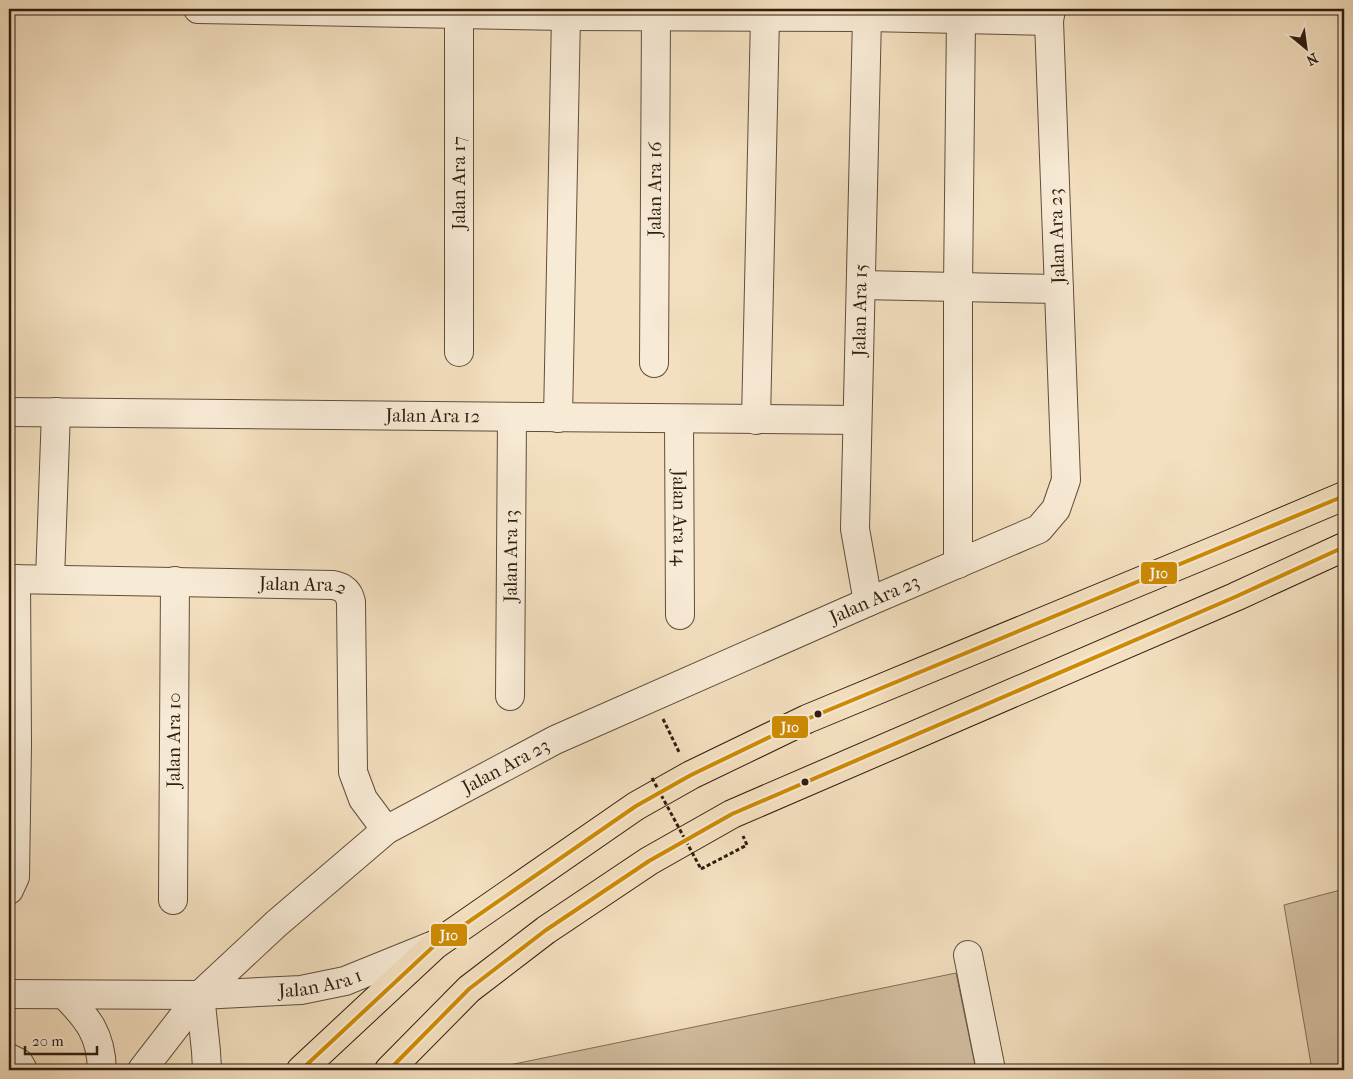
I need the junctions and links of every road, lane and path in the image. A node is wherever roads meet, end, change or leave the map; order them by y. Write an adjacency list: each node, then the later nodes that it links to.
1 (198, 9): 3 (street)
2 (691, 13): 6 (street); 7 (street)
3 (459, 14): 5 (street); 13 (street, Jalan Ara 17)
4 (1050, 15): 9 (street); 12 (street, Jalan Ara 23)
5 (566, 16): 6 (street); 18 (street)
6 (656, 16): 14 (street, Jalan Ara 16)
7 (765, 17): 8 (street); 20 (street)
8 (867, 17): 9 (street); 10 (street, Jalan Ara 15)
9 (960, 19): 11 (street)
10 (861, 285): 11 (street); 21 (street, Jalan Ara 15)
11 (958, 287): 12 (street); 26 (street)
12 (1059, 289): 26 (street, Jalan Ara 23)
13 (459, 352)
14 (654, 363)
15 (9, 412): 16 (street, Jalan Ara 12)
16 (56, 412): 17 (street, Jalan Ara 12); 29 (street)
17 (512, 417): 18 (street, Jalan Ara 12); 34 (street, Jalan Ara 13)
18 (558, 418): 19 (street, Jalan Ara 12)
19 (679, 419): 20 (street, Jalan Ara 12); 33 (street, Jalan Ara 14)
20 (756, 420): 21 (street, Jalan Ara 12)
21 (857, 420): 32 (street, Jalan Ara 15)
22 (1344, 476): 24 (highway)
23 (1344, 496): 24 (highway)
24 (1228, 545): 37 (highway)
25 (1344, 547): 31 (highway)
26 (958, 564): 32 (street, Jalan Ara 23)
27 (1344, 565): 31 (highway)
28 (12, 579): 29 (street, Jalan Ara 2); 36 (street)
29 (50, 579): 30 (street, Jalan Ara 2)
30 (175, 581): 39 (street, Jalan Ara 2); 42 (street, Jalan Ara 10)
31 (1235, 597): 56 (highway)
32 (868, 602): 35 (street, Jalan Ara 23)
33 (680, 615)
34 (510, 696)
35 (654, 698): 37 (path); 39 (street, Jalan Ara 23)
36 (13, 745): 41 (street)
37 (691, 775): 44 (highway)
38 (652, 778): 40 (path, bridge)
39 (386, 830): 43 (street, Jalan Ara 23)
40 (747, 845)
41 (9, 890)
42 (173, 900)
43 (260, 939): 46 (street); 49 (street, Jalan Ara 23)
44 (436, 945): 46 (street, Jalan Ara 1); 55 (highway)
45 (968, 955): 57 (street)
46 (259, 992): 49 (street, Jalan Ara 1)
47 (9, 994): 48 (street, Jalan Ara 1)
48 (64, 995): 49 (street, Jalan Ara 1); 52 (street)
49 (200, 995): 53 (street, Jalan Ara 23); 54 (street)
50 (9, 1058): 51 (street)
51 (23, 1070)
52 (102, 1070)
53 (142, 1070)
54 (207, 1070)
55 (301, 1070)
56 (389, 1070)
57 (991, 1070)

